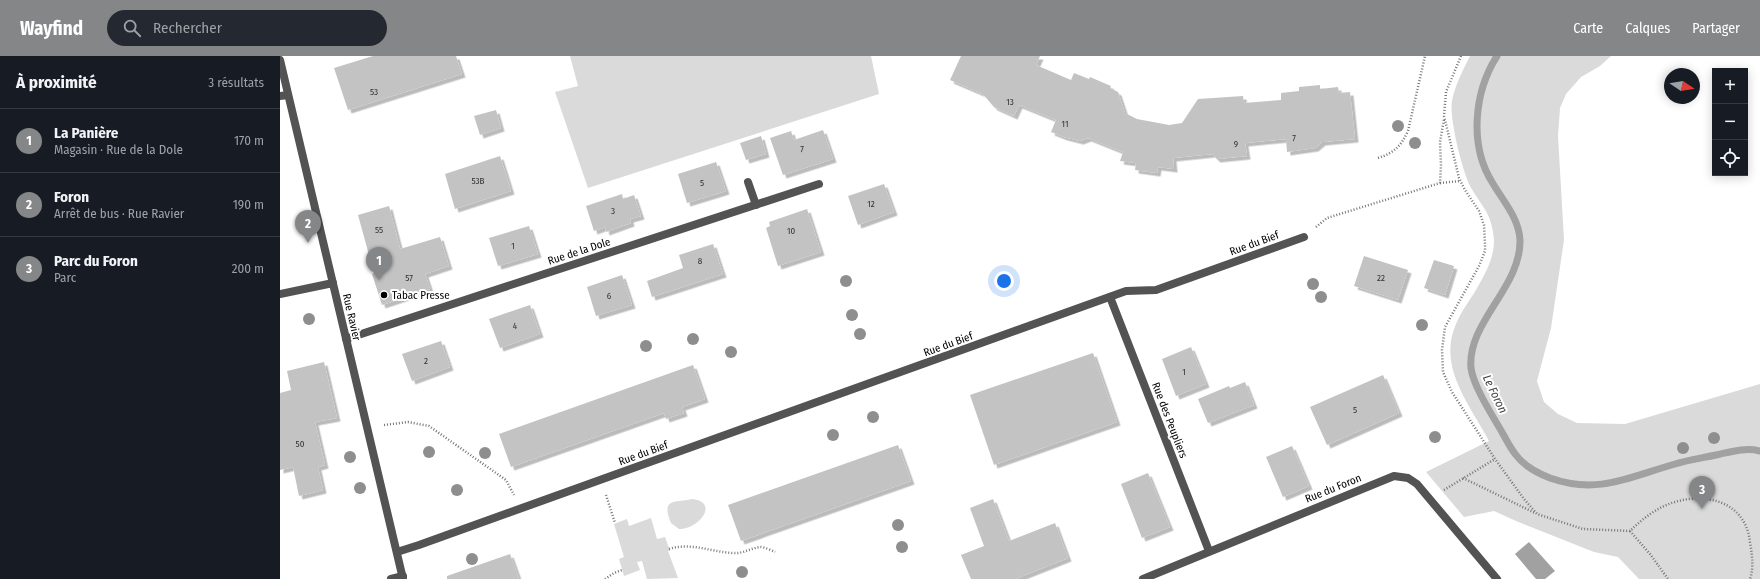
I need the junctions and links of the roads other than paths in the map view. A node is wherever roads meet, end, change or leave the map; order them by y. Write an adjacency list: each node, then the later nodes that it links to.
1 (280, 60): 2 (street, Rue Ravier)
2 (284, 95): 7 (street, Rue Ravier)
3 (748, 182): 5 (street)
4 (819, 184): 5 (street, Rue de la Dole)
5 (756, 205): 10 (street, Rue de la Dole)
6 (1304, 237): 9 (street, Rue du Bief)
7 (333, 283): 8 (street); 10 (street, Rue Ravier)
8 (280, 294)
9 (1110, 297): 11 (street, Rue des Peupliers); 12 (street, Rue du Bief)
10 (346, 339): 12 (street, Rue Ravier)
11 (1209, 551): 15 (street, Rue du Foron); 16 (street, Rue du Foron)
12 (397, 552): 13 (street, Rue Ravier)
13 (403, 578): 14 (street)
14 (391, 579)
15 (1143, 579)
16 (1497, 579)

